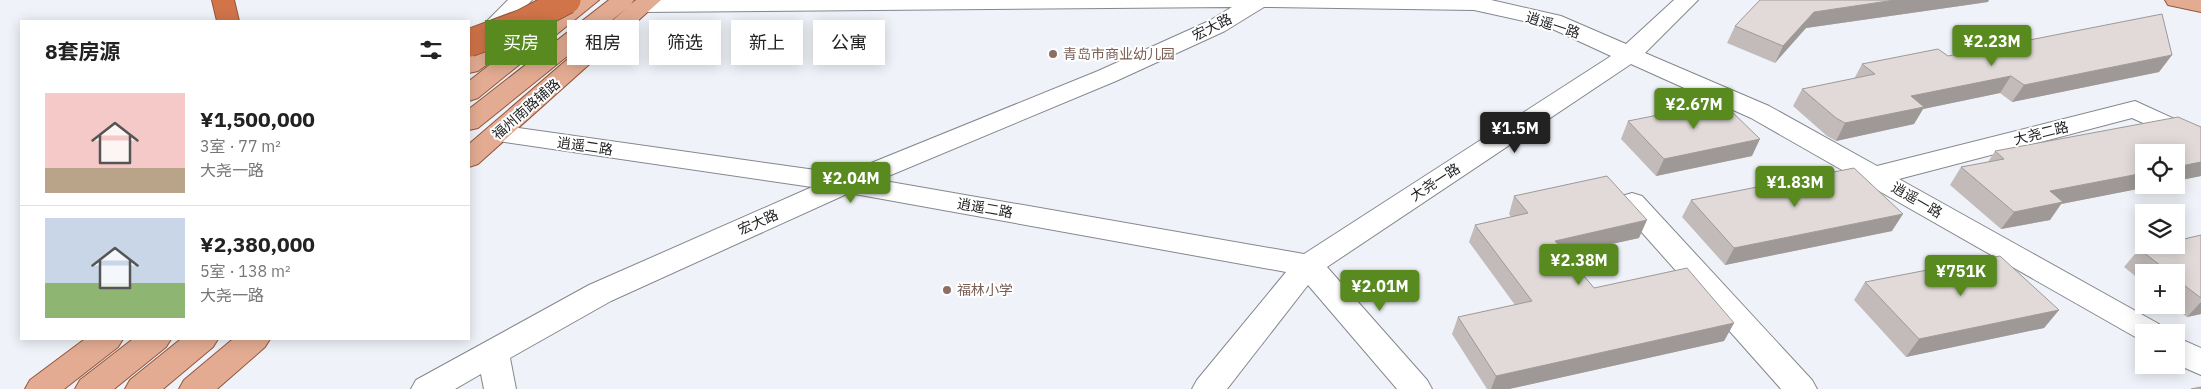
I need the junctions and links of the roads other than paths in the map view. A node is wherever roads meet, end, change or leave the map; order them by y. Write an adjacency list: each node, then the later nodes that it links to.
1 (223, 0): 11 (highway)
2 (521, 0): 13 (street)
3 (561, 0): 15 (main road)
4 (567, 0): 12 (highway, bridge)
5 (588, 0): 16 (main road)
6 (1260, 0): 9 (street, 逍遥一路); 14 (street, 逍遥一路); 22 (street, 宏大路)
7 (1687, 0): 14 (street, 大尧一路)
8 (2176, 0): 10 (main road)
9 (639, 2): 17 (main road); 18 (main road, 福州南路辅路)
10 (2201, 5)
11 (228, 20)
12 (470, 43)
13 (470, 52)
14 (1630, 54): 21 (street, 逍遥一路); 24 (street, 大尧一路)
15 (470, 65)
16 (470, 92)
17 (470, 121)
18 (498, 133): 20 (main road, 福州南路辅路); 22 (street, 逍遥二路)
19 (2201, 141): 21 (street, 大尧二路)
20 (470, 157)
21 (1875, 176): 25 (street, 逍遥一路)
22 (846, 183): 24 (street, 逍遥二路); 30 (street, 宏大路)
23 (1632, 203): 41 (street)
24 (1308, 265): 39 (street, 大尧一路); 40 (street)
25 (2135, 325)
26 (106, 340): 33 (main road)
27 (155, 340): 34 (main road)
28 (201, 340): 35 (main road)
29 (253, 340): 36 (main road)
30 (493, 352): 37 (street, 宏大路); 38 (street)
31 (2185, 354): 32 (street)
32 (2201, 363)
33 (41, 389)
34 (91, 389)
35 (141, 389)
36 (195, 389)
37 (427, 389)
38 (500, 389)
39 (1208, 389)
40 (1416, 389)
41 (1801, 389)

